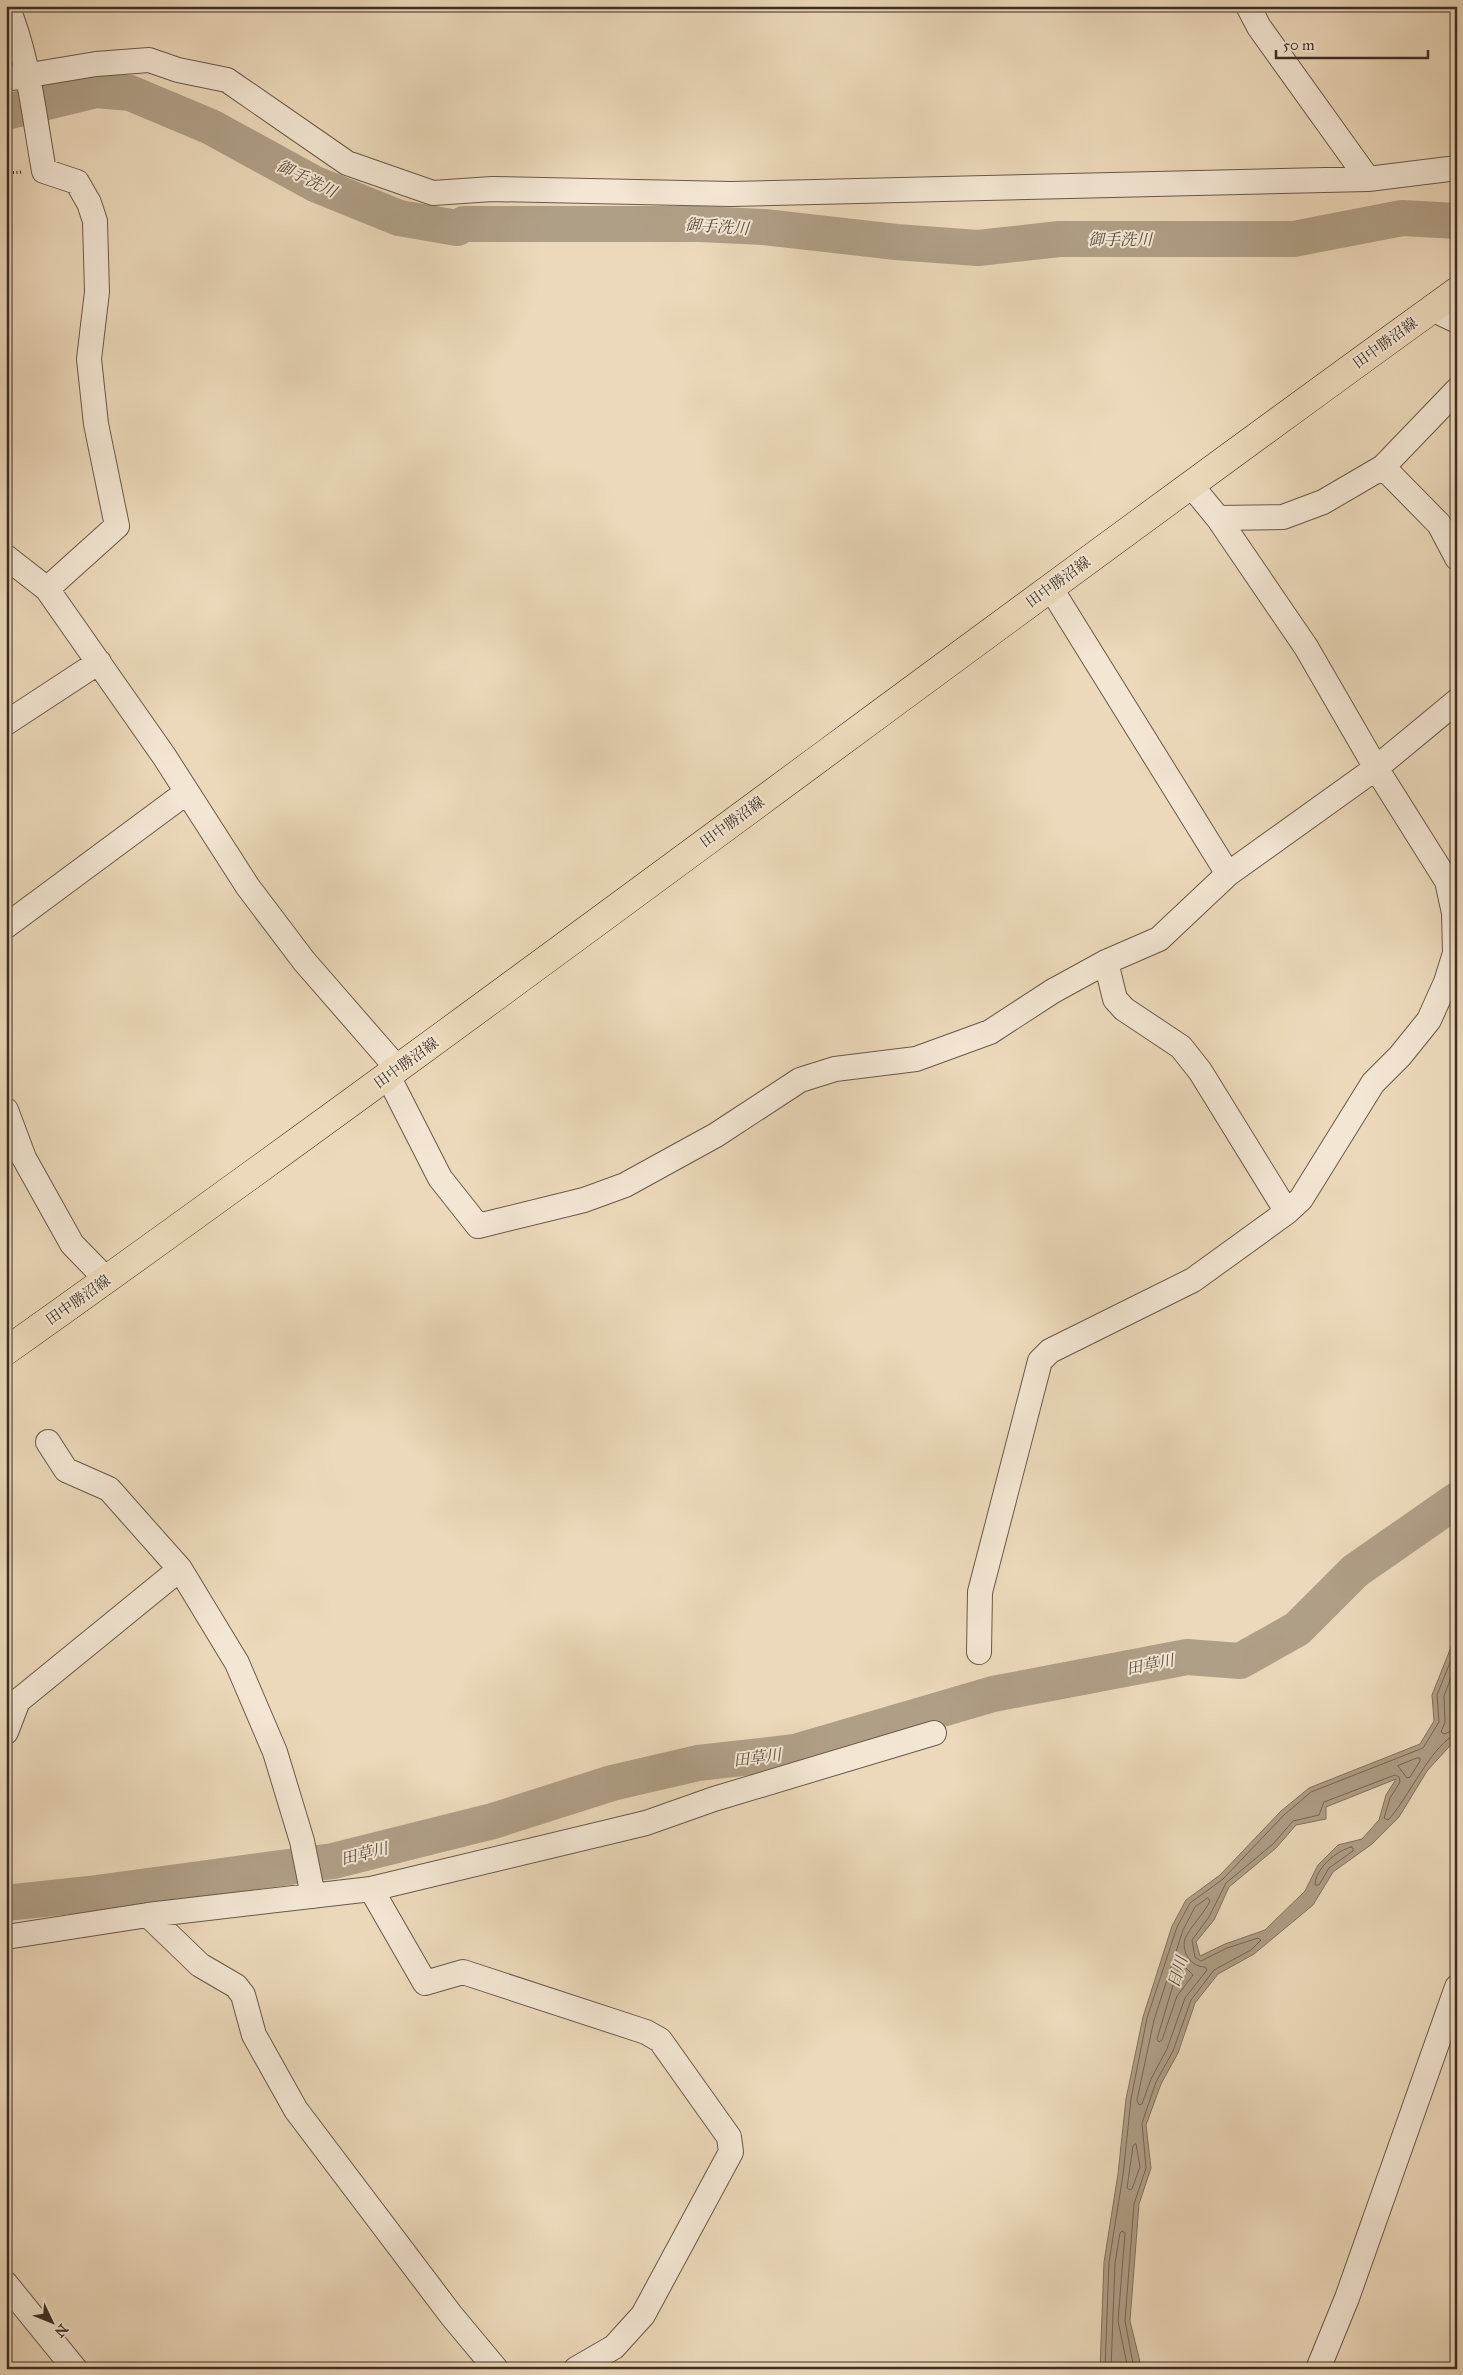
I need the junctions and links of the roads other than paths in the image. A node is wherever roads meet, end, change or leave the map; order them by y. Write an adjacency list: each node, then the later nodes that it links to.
1 (7, 6): 3 (street)
2 (1248, 6): 5 (street)
3 (21, 79): 5 (street); 16 (street)
4 (1457, 168): 5 (street)
5 (1368, 179)
6 (1457, 292): 7 (main road, 田中勝沼線)
7 (1432, 309): 8 (street); 11 (main road, 田中勝沼線)
8 (1457, 320)
9 (1457, 390): 10 (street)
10 (1384, 467): 12 (street); 14 (street)
11 (1190, 484): 12 (street); 15 (main road, 田中勝沼線)
12 (1218, 518): 20 (street)
13 (6, 557): 16 (street)
14 (1457, 558)
15 (1050, 587): 22 (street); 27 (main road, 田中勝沼線)
16 (47, 589): 17 (street)
17 (99, 662): 19 (street); 21 (street)
18 (1457, 700): 20 (street)
19 (6, 723)
20 (1376, 768): 22 (street); 26 (street)
21 (187, 792): 23 (street); 27 (street)
22 (1228, 874): 24 (street)
23 (6, 926)
24 (1106, 962): 27 (street); 29 (street)
25 (1457, 1001): 26 (street)
26 (1429, 1020): 29 (street)
27 (393, 1073): 30 (main road, 田中勝沼線)
28 (6, 1110): 30 (street)
29 (1287, 1212): 34 (street)
30 (107, 1280): 31 (main road, 田中勝沼線)
31 (6, 1351)
32 (48, 1442): 33 (street)
33 (180, 1569): 35 (street); 38 (street)
34 (979, 1652)
35 (6, 1732)
36 (934, 1734): 37 (street)
37 (371, 1889): 38 (street); 45 (street)
38 (312, 1893): 39 (street)
39 (148, 1915): 40 (street); 44 (street)
40 (6, 1937)
41 (1457, 1987): 46 (street)
42 (10, 2296): 43 (street)
43 (75, 2369)
44 (496, 2369)
45 (576, 2369)
46 (1318, 2369)

